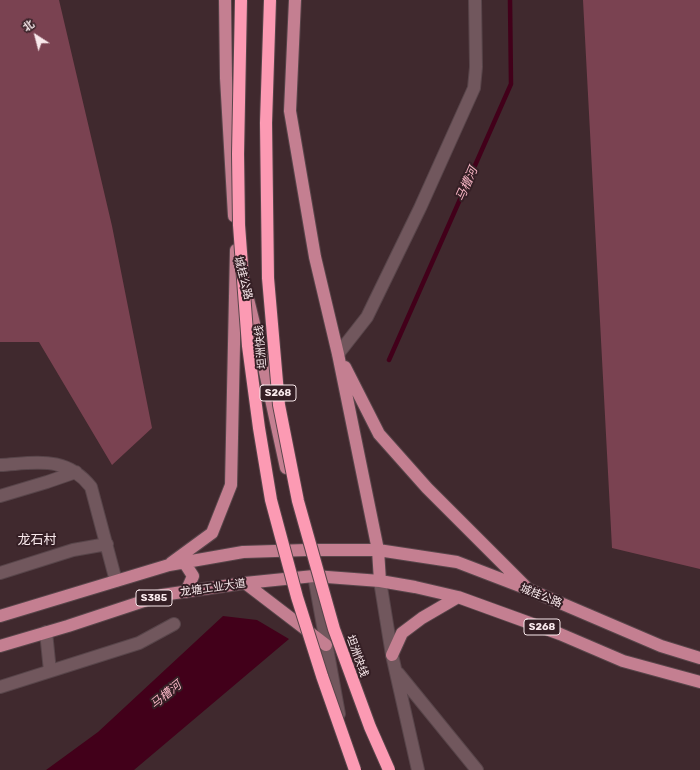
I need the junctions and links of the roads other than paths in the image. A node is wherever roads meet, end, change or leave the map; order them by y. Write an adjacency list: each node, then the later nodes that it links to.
1 (225, 0): 6 (main road, 城桂公路 / S268)
2 (241, 0): 36 (highway, 坦洲快线 / S268, bridge)
3 (270, 0): 37 (highway, 坦洲快线 / S268, bridge)
4 (295, 0): 7 (main road, S268)
5 (475, 0): 7 (street)
6 (236, 250): 12 (main road, 城桂公路 / S268); 15 (main road)
7 (338, 354): 13 (main road, S268); 21 (main road, S268)
8 (0, 465): 9 (street)
9 (76, 472): 10 (street); 11 (street)
10 (0, 496)
11 (107, 544): 16 (street); 18 (street)
12 (307, 550): 13 (main road, 城桂公路 / S268); 14 (main road, S385); 17 (main road, 城桂公路 / S268)
13 (378, 550): 19 (main road, S268); 21 (main road, 城桂公路 / S268)
14 (184, 562): 15 (main road, S385); 22 (main road)
15 (169, 565): 18 (main road, S385)
16 (0, 573)
17 (314, 576): 19 (main road, S268); 20 (main road, 龙塘工业大道 / S385); 27 (street)
18 (116, 580): 24 (main road, S385)
19 (380, 581): 23 (main road, S268); 29 (street)
20 (245, 583): 22 (main road, 龙塘工业大道 / S385); 27 (main road)
21 (530, 590): 30 (main road, 城桂公路 / S268)
22 (186, 592): 26 (main road, 龙塘工业大道 / S385)
23 (458, 597): 29 (main road); 33 (main road, S268)
24 (0, 616)
25 (174, 624): 31 (street)
26 (46, 632): 28 (main road, 龙塘工业大道 / S385); 31 (street)
27 (326, 645): 35 (street)
28 (0, 646)
29 (392, 655): 32 (street)
30 (700, 658)
31 (50, 671): 34 (street)
32 (396, 671): 38 (street); 39 (street)
33 (700, 682)
34 (0, 687)
35 (350, 770)
36 (355, 770)
37 (389, 770)
38 (418, 770)
39 (477, 770)

